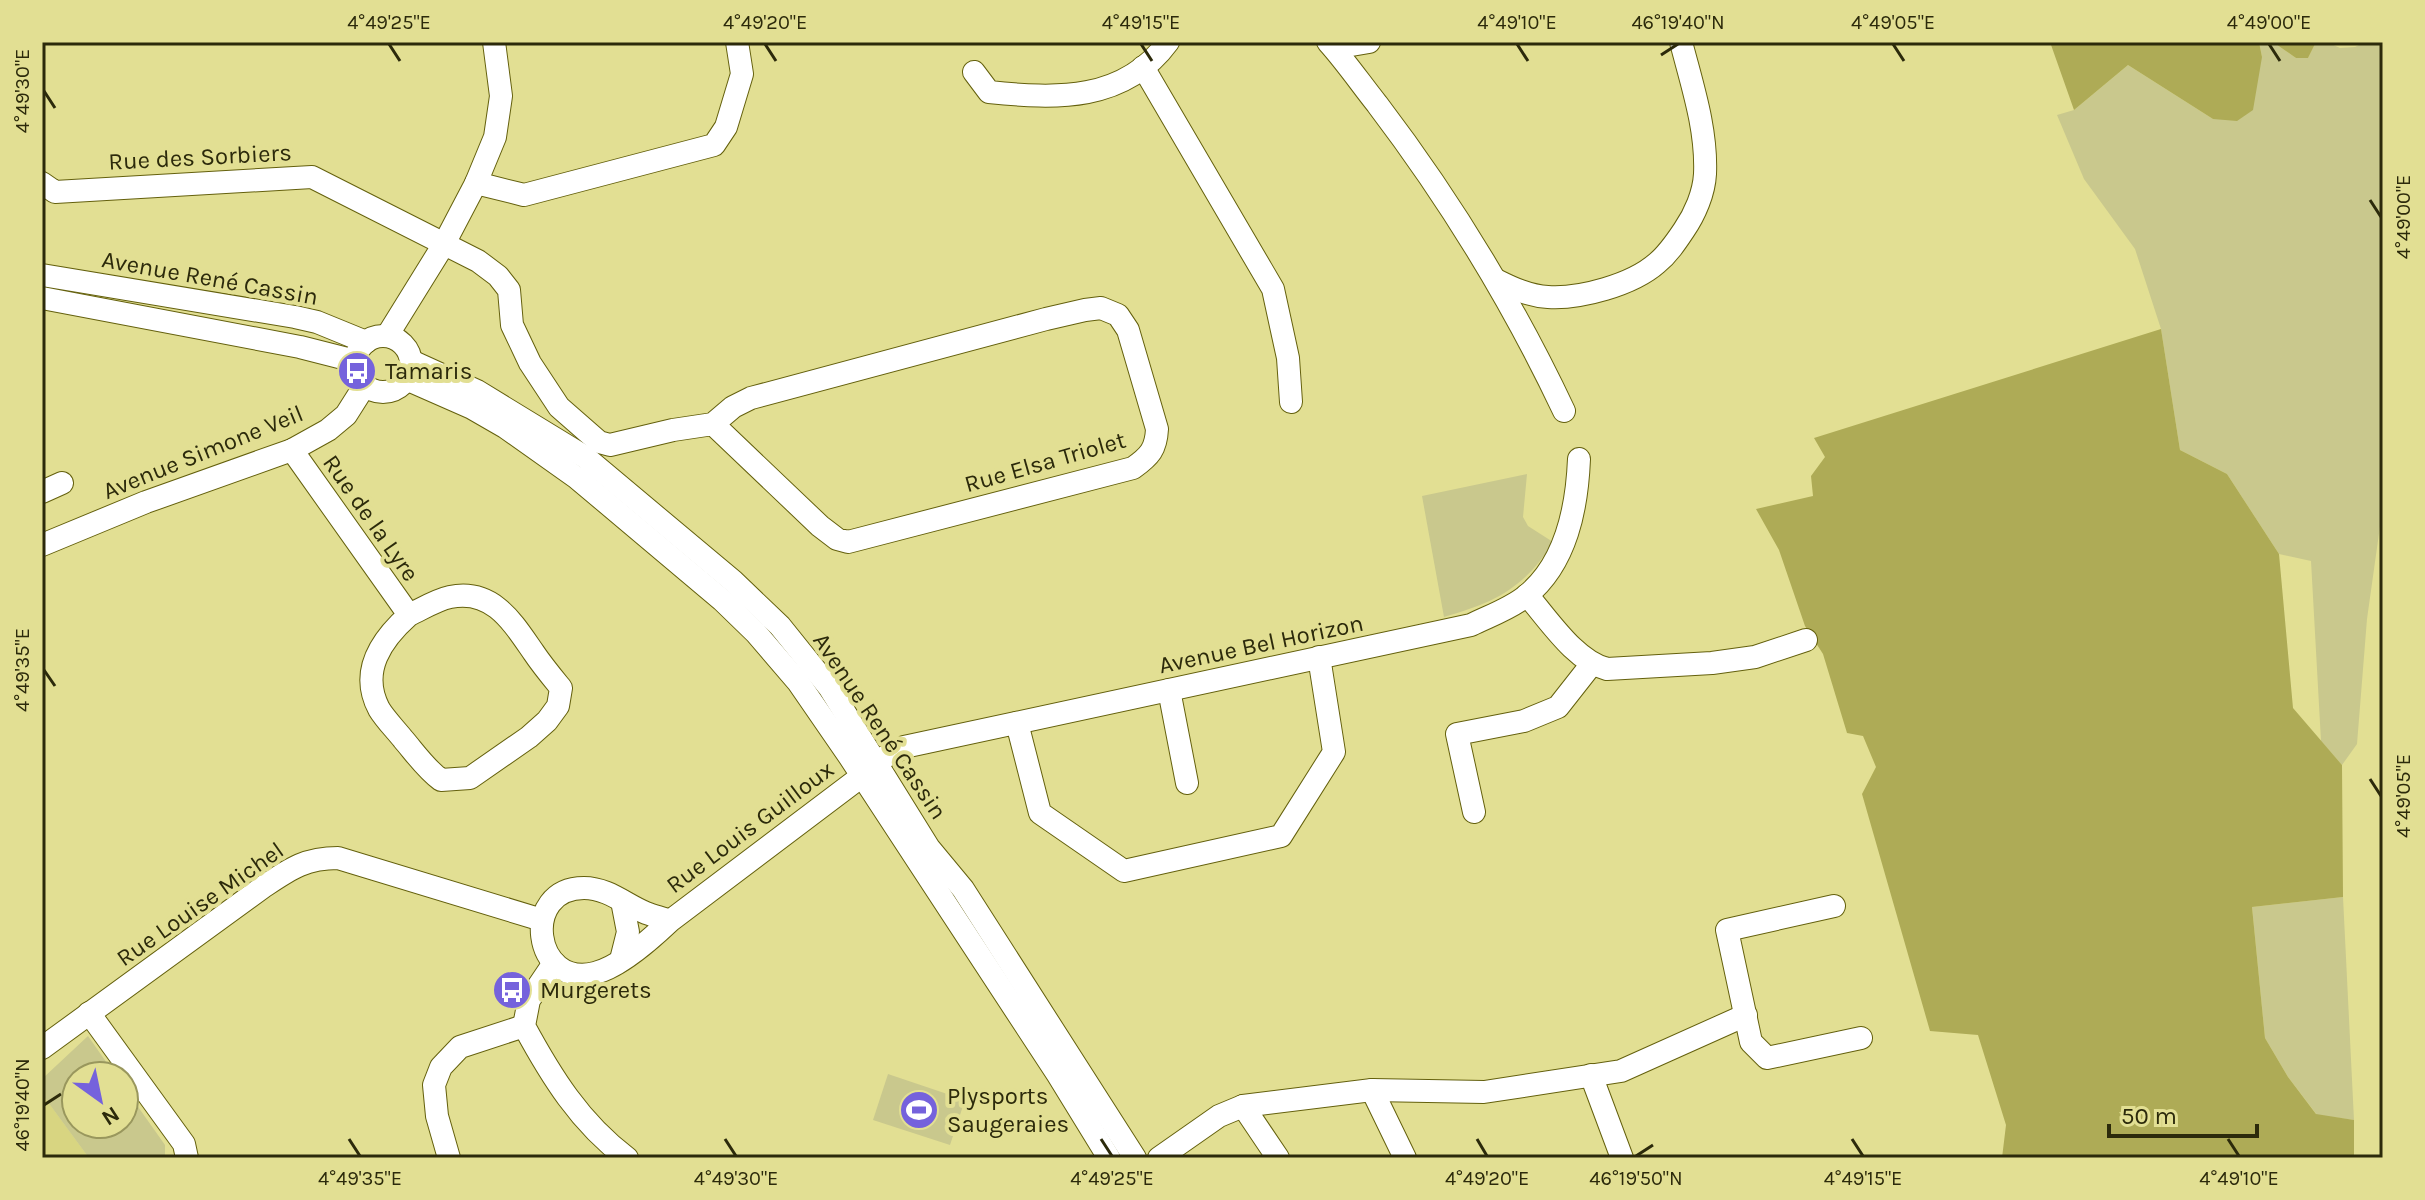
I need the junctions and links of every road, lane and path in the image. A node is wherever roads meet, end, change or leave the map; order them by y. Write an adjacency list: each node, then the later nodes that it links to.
1 (737, 42): 10 (street)
2 (1168, 42): 7 (street)
3 (1369, 42): 5 (street)
4 (1681, 42): 13 (street)
5 (1331, 45): 13 (street)
6 (495, 52): 10 (street)
7 (1143, 67): 8 (street); 18 (street)
8 (974, 72)
9 (42, 183): 11 (street, Rue des Sorbiers)
10 (476, 183): 11 (street)
11 (444, 244): 15 (street); 20 (street, Rue Elsa Triolet)
12 (42, 275): 15 (street, Avenue René Cassin)
13 (1496, 280): 19 (street)
14 (42, 298): 15 (street, Avenue René Cassin)
15 (369, 346): 16 (street); 17 (street)
16 (408, 370): 17 (street); 31 (street, Avenue René Cassin)
17 (365, 385): 21 (street, Avenue Simone Veil)
18 (1291, 402)
19 (1564, 411)
20 (713, 424): 20 (street, Rue Elsa Triolet)
21 (292, 450): 23 (street, Avenue Simone Veil); 25 (street, Rue de la Lyre)
22 (1579, 459): 24 (street, Avenue Bel Horizon)
23 (42, 545)
24 (1527, 595): 27 (street, Avenue Bel Horizon); 28 (street)
25 (409, 615): 25 (street, Rue de la Lyre)
26 (1806, 640): 28 (street)
27 (1319, 657): 29 (street, Avenue Bel Horizon); 30 (street)
28 (1591, 665): 33 (street)
29 (1169, 690): 30 (street, Avenue Bel Horizon); 32 (street)
30 (1017, 723): 31 (street, Avenue Bel Horizon)
31 (869, 768): 37 (street, Rue Louis Guilloux); 51 (street, Avenue René Cassin); 53 (street, Avenue René Cassin)
32 (1187, 783)
33 (1474, 812)
34 (622, 901): 36 (street); 37 (street, Rue Louis Guilloux); 38 (street)
35 (1834, 906): 41 (street)
36 (542, 920): 39 (street); 40 (street, Rue Louise Michel)
37 (670, 921): 38 (street, Rue Louis Guilloux)
38 (621, 960): 39 (street)
39 (554, 963): 42 (street)
40 (89, 1013): 44 (street, Rue Louise Michel); 48 (street)
41 (1746, 1015): 43 (street); 45 (street)
42 (524, 1026): 49 (street); 50 (street)
43 (1861, 1038)
44 (42, 1048)
45 (1591, 1075): 46 (street); 57 (street)
46 (1372, 1090): 47 (street); 56 (street)
47 (1243, 1106): 54 (street); 55 (street)
48 (187, 1158)
49 (449, 1158)
50 (627, 1158)
51 (1109, 1158)
52 (1125, 1158): 53 (street)
53 (1136, 1158)
54 (1159, 1158)
55 (1278, 1158)
56 (1405, 1158)
57 (1622, 1158)

